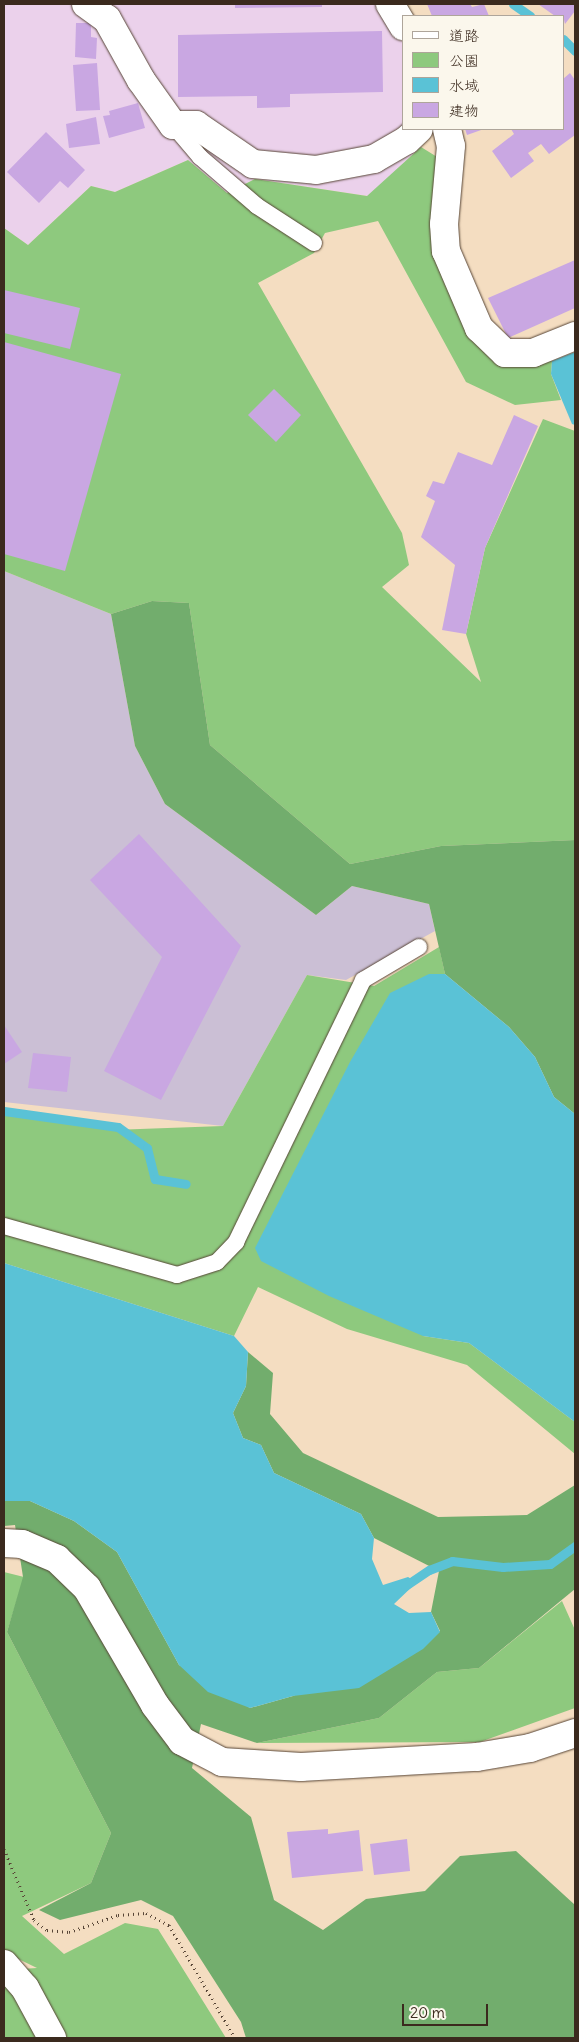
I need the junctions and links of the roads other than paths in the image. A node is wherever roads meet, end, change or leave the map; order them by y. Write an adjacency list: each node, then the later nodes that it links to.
1 (86, 4): 4 (street)
2 (390, 4): 3 (street)
3 (402, 24)
4 (173, 125): 5 (street); 7 (lane)
5 (418, 130)
6 (447, 130): 8 (street)
7 (314, 243)
8 (575, 336)
9 (419, 947): 10 (lane)
10 (4, 1226)
11 (4, 1543): 12 (street)
12 (575, 1733)
13 (4, 1964): 14 (street)
14 (52, 2038)

